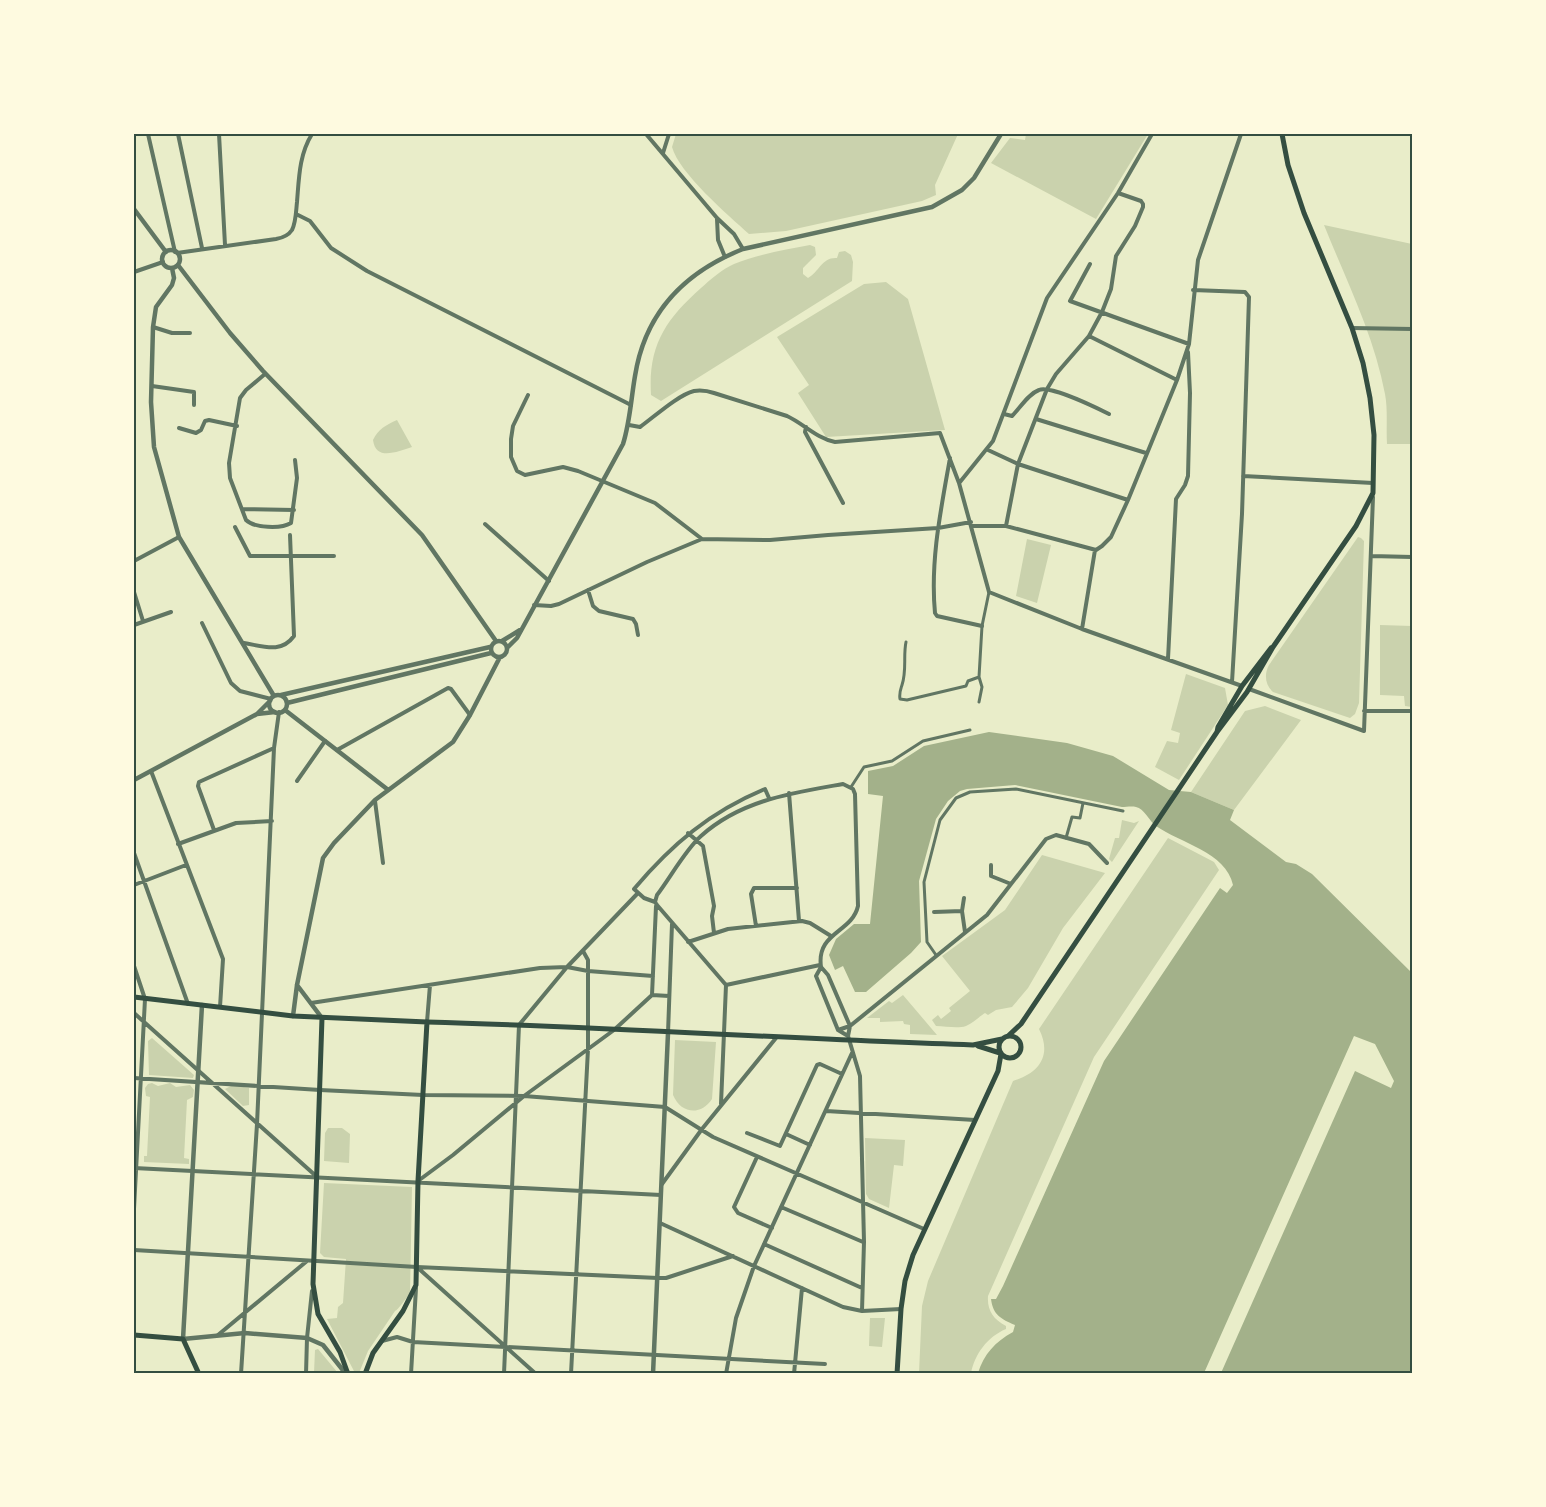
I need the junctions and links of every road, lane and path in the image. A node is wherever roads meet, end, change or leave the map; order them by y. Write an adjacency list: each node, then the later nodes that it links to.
1 (148, 134): 20 (street)
2 (178, 134): 17 (street)
3 (219, 134): 16 (street)
4 (312, 134): 14 (street)
5 (646, 134): 11 (street)
6 (669, 134): 11 (street)
7 (1001, 134): 18 (street)
8 (1152, 134): 12 (street)
9 (1241, 134): 27 (street)
10 (1282, 134): 30 (main road)
11 (663, 154): 15 (street)
12 (1118, 193): 28 (street); 42 (street)
13 (134, 209): 19 (street)
14 (296, 214): 16 (street); 41 (street)
15 (717, 218): 18 (street); 21 (street)
16 (225, 245): 17 (street)
17 (202, 248): 20 (street)
18 (743, 249): 21 (street)
19 (166, 252): 20 (street); 22 (street)
20 (176, 252): 24 (street)
21 (725, 256): 41 (street)
22 (163, 262): 25 (street); 26 (street)
23 (1090, 264): 28 (street)
24 (178, 265): 25 (street); 35 (street)
25 (172, 268): 29 (street)
26 (134, 272)
27 (1193, 290): 34 (street); 54 (street)
28 (1102, 312): 33 (street); 34 (street)
29 (153, 327): 32 (street); 37 (street)
30 (1352, 328): 31 (street); 57 (main road)
31 (1413, 329)
32 (189, 333)
33 (1089, 336): 36 (street); 38 (street)
34 (1188, 347): 36 (street); 99 (street)
35 (265, 374): 46 (street); 90 (street)
36 (1177, 380): 50 (street)
37 (152, 387): 40 (street); 69 (street)
38 (1047, 389): 42 (street); 43 (street); 44 (street)
39 (528, 395): 55 (street)
40 (194, 405)
41 (631, 405): 45 (street)
42 (1004, 414): 49 (street)
43 (1109, 414)
44 (1036, 419): 50 (street); 53 (street)
45 (629, 425): 47 (street); 55 (street)
46 (237, 426): 48 (street); 61 (street)
47 (806, 427): 51 (street); 60 (street)
48 (179, 428)
49 (988, 450): 53 (street); 56 (street)
50 (1146, 453): 59 (street)
51 (950, 457): 56 (street); 67 (street)
52 (295, 460): 62 (street)
53 (1018, 464): 59 (street); 65 (street)
54 (1243, 476): 57 (street); 101 (street)
55 (602, 482): 70 (street); 77 (street)
56 (960, 483): 64 (street)
57 (1373, 483): 58 (main road)
58 (1373, 493): 73 (street); 95 (main road)
59 (1128, 500): 71 (street)
60 (843, 503)
61 (243, 509): 62 (street); 62 (street)
62 (294, 510)
63 (485, 524): 77 (street)
64 (971, 524): 65 (street); 67 (street); 80 (street)
65 (1006, 526): 71 (street)
66 (235, 527): 74 (street)
67 (938, 528): 70 (street); 86 (street)
68 (290, 535): 74 (street)
69 (179, 537): 76 (street); 93 (street)
70 (702, 539): 78 (street)
71 (1095, 550): 87 (street)
72 (334, 556): 74 (street)
73 (1371, 556): 75 (street); 109 (street)
74 (292, 557): 93 (street)
75 (1413, 557)
76 (134, 561)
77 (549, 581): 81 (street)
78 (588, 590): 81 (street); 89 (street)
79 (134, 592): 83 (street)
80 (989, 592): 86 (street); 87 (street)
81 (533, 605): 88 (street)
82 (171, 612): 83 (street)
83 (143, 621): 85 (street)
84 (202, 623): 105 (street)
85 (134, 625)
86 (982, 626): 100 (street)
87 (1082, 629): 99 (street)
88 (520, 630): 91 (street); 96 (street)
89 (638, 635)
90 (496, 641): 91 (street); 94 (street)
91 (502, 641): 96 (street)
92 (906, 642): 100 (street)
93 (244, 643): 105 (street)
94 (490, 647): 97 (street); 104 (street)
95 (1273, 647): 102 (main road); 103 (main road)
96 (507, 648): 98 (street)
97 (491, 654): 98 (street); 107 (street)
98 (500, 657): 113 (street)
99 (1168, 659): 101 (street)
100 (979, 677): 106 (street)
101 (1232, 682): 102 (street)
102 (1243, 684): 103 (main road); 115 (main road)
103 (1250, 688): 109 (street); 115 (main road)
104 (281, 695): 105 (street); 107 (street)
105 (272, 698): 111 (street); 112 (street)
106 (979, 702)
107 (287, 703): 108 (street)
108 (285, 710): 111 (street); 116 (street)
109 (1364, 711): 110 (street)
110 (1413, 711)
111 (277, 712): 112 (street); 117 (street)
112 (257, 714): 119 (street)
113 (470, 715): 118 (street); 123 (street)
114 (970, 730): 122 (street)
115 (1217, 732): 180 (main road)
116 (325, 741): 118 (street); 121 (street)
117 (274, 748): 129 (street); 130 (street)
118 (337, 750): 123 (street)
119 (151, 771): 120 (street); 134 (street)
120 (134, 780)
121 (297, 781)
122 (850, 787): 124 (street); 154 (street)
123 (387, 789): 126 (street)
124 (789, 793): 125 (street); 143 (street)
125 (769, 798): 131 (street); 133 (street)
126 (375, 800): 136 (street); 163 (street)
127 (1083, 803): 128 (street); 132 (street); 157 (street)
128 (1123, 811)
129 (272, 821): 130 (street); 175 (street)
130 (214, 830): 134 (street)
131 (688, 833): 133 (street); 144 (street)
132 (1066, 838): 137 (street); 141 (street)
133 (697, 840): 146 (street); 152 (street)
134 (178, 844): 138 (street)
135 (134, 853): 140 (street)
136 (383, 863)
137 (1107, 864)
138 (186, 865): 140 (street); 173 (street)
139 (991, 865): 141 (street)
140 (144, 881): 142 (street); 171 (street)
141 (1011, 884): 153 (street)
142 (134, 885)
143 (797, 888): 149 (street); 151 (street)
144 (638, 893): 146 (street); 156 (street)
145 (964, 898): 147 (street)
146 (656, 904): 150 (street); 162 (street)
147 (962, 911): 148 (street); 153 (street)
148 (934, 912)
149 (799, 921): 151 (street); 154 (street)
150 (672, 924): 155 (street); 167 (street)
151 (756, 926): 152 (street)
152 (714, 933): 155 (street)
153 (965, 933): 157 (street)
154 (831, 936): 159 (street)
155 (688, 942): 165 (street)
156 (583, 951): 160 (street); 161 (street)
157 (936, 955): 182 (street)
158 (134, 966): 169 (street)
159 (821, 966): 165 (street); 182 (street); 184 (street)
160 (567, 967): 161 (street); 164 (street); 181 (street)
161 (588, 971): 162 (street); 183 (street)
162 (653, 976): 166 (street)
163 (297, 985): 170 (street); 176 (street)
164 (430, 985): 170 (street); 179 (street)
165 (726, 985): 187 (street)
166 (652, 995): 167 (street); 185 (street)
167 (669, 996): 186 (street)
168 (134, 997): 169 (main road)
169 (145, 999): 171 (main road); 178 (street)
170 (311, 1003): 177 (street)
171 (188, 1004): 172 (main road)
172 (202, 1005): 173 (main road); 197 (street)
173 (220, 1008): 175 (main road)
174 (134, 1013): 178 (street)
175 (261, 1013): 176 (main road); 204 (street)
176 (293, 1016): 177 (main road)
177 (322, 1018): 179 (main road); 205 (main road)
178 (143, 1022): 197 (street); 201 (street)
179 (427, 1022): 181 (main road); 206 (main road)
180 (1022, 1024): 189 (main road); 191 (main road)
181 (519, 1025): 183 (main road); 207 (street)
182 (850, 1026): 184 (street); 190 (street)
183 (587, 1029): 185 (main road); 193 (street)
184 (838, 1029): 190 (street)
185 (614, 1030): 186 (main road); 193 (street)
186 (668, 1033): 187 (main road); 212 (street)
187 (725, 1035): 188 (main road); 211 (street)
188 (776, 1038): 190 (main road); 211 (street)
189 (1005, 1038): 191 (main road); 192 (main road); 195 (main road)
190 (849, 1039): 192 (main road); 194 (street)
191 (1018, 1041): 196 (main road)
192 (973, 1046): 195 (main road)
193 (588, 1049): 208 (street); 209 (street)
194 (852, 1053): 199 (street); 214 (street)
195 (1000, 1053): 196 (main road); 198 (main road)
196 (1013, 1058): 198 (main road)
197 (198, 1071): 202 (street); 203 (street)
198 (998, 1071): 215 (main road)
199 (842, 1074): 213 (street); 219 (street)
200 (134, 1078): 201 (street)
201 (141, 1079): 202 (street); 222 (street)
202 (198, 1081): 203 (street); 223 (street)
203 (211, 1083): 204 (street); 216 (street)
204 (259, 1086): 205 (street); 216 (street)
205 (320, 1090): 206 (street); 226 (main road)
206 (423, 1095): 207 (street); 227 (main road)
207 (516, 1096): 208 (street); 210 (street)
208 (524, 1096): 209 (street); 210 (street)
209 (584, 1100): 212 (street); 230 (street)
210 (515, 1104): 227 (street); 229 (street)
211 (721, 1105): 217 (street)
212 (665, 1107): 217 (street); 228 (street)
213 (826, 1111): 214 (street); 220 (street)
214 (860, 1113): 215 (street); 232 (street)
215 (976, 1120): 237 (main road)
216 (257, 1124): 225 (street); 226 (street)
217 (702, 1129): 221 (street); 228 (street)
218 (747, 1133): 219 (street)
219 (786, 1134): 220 (street)
220 (810, 1145): 224 (street)
221 (757, 1157): 224 (street); 236 (street)
222 (135, 1168): 223 (street); 234 (street)
223 (192, 1171): 225 (street); 241 (street)
224 (796, 1174): 232 (street); 233 (street)
225 (254, 1176): 226 (street); 242 (street)
226 (316, 1177): 227 (street); 244 (main road)
227 (418, 1182): 229 (street); 246 (main road)
228 (662, 1185): 231 (street)
229 (513, 1187): 230 (street); 247 (street)
230 (579, 1191): 231 (street); 248 (street)
231 (661, 1195): 235 (street)
232 (863, 1203): 237 (street); 238 (street)
233 (781, 1207): 236 (street); 238 (street)
234 (134, 1209)
235 (660, 1223): 243 (street); 249 (street)
236 (772, 1228): 239 (street)
237 (924, 1229): 254 (main road)
238 (864, 1242): 253 (street)
239 (764, 1244): 245 (street); 253 (street)
240 (134, 1250): 241 (street)
241 (188, 1252): 242 (street); 261 (street)
242 (249, 1256): 244 (street); 256 (street)
243 (733, 1256): 245 (street); 249 (street)
244 (311, 1261): 246 (street); 250 (main road); 256 (street)
245 (754, 1266): 252 (street); 267 (street)
246 (417, 1267): 247 (street); 251 (main road); 264 (street)
247 (508, 1271): 248 (street); 264 (street)
248 (575, 1274): 249 (street); 265 (street)
249 (658, 1278): 266 (street)
250 (313, 1284): 260 (street); 273 (main road)
251 (416, 1285): 262 (main road); 263 (street)
252 (802, 1288): 255 (street); 268 (street)
253 (862, 1288): 255 (street)
254 (901, 1309): 255 (street); 282 (main road)
255 (862, 1311)
256 (246, 1313): 257 (street); 259 (street)
257 (245, 1334): 259 (street); 260 (street); 271 (street)
258 (134, 1335): 261 (main road)
259 (218, 1336): 261 (street)
260 (307, 1338): 272 (street); 273 (street)
261 (183, 1339): 270 (main road)
262 (382, 1341): 263 (street); 274 (main road)
263 (413, 1342): 264 (street); 275 (street)
264 (506, 1347): 265 (street); 276 (street); 277 (street)
265 (572, 1352): 266 (street); 278 (street)
266 (654, 1355): 267 (street); 279 (street)
267 (727, 1359): 268 (street); 280 (street)
268 (795, 1362): 269 (street); 281 (street)
269 (825, 1364)
270 (199, 1374)
271 (242, 1374)
272 (306, 1374)
273 (347, 1374)
274 (365, 1374)
275 (411, 1374)
276 (504, 1374)
277 (536, 1374)
278 (571, 1374)
279 (653, 1374)
280 (726, 1374)
281 (794, 1374)
282 (897, 1374)

